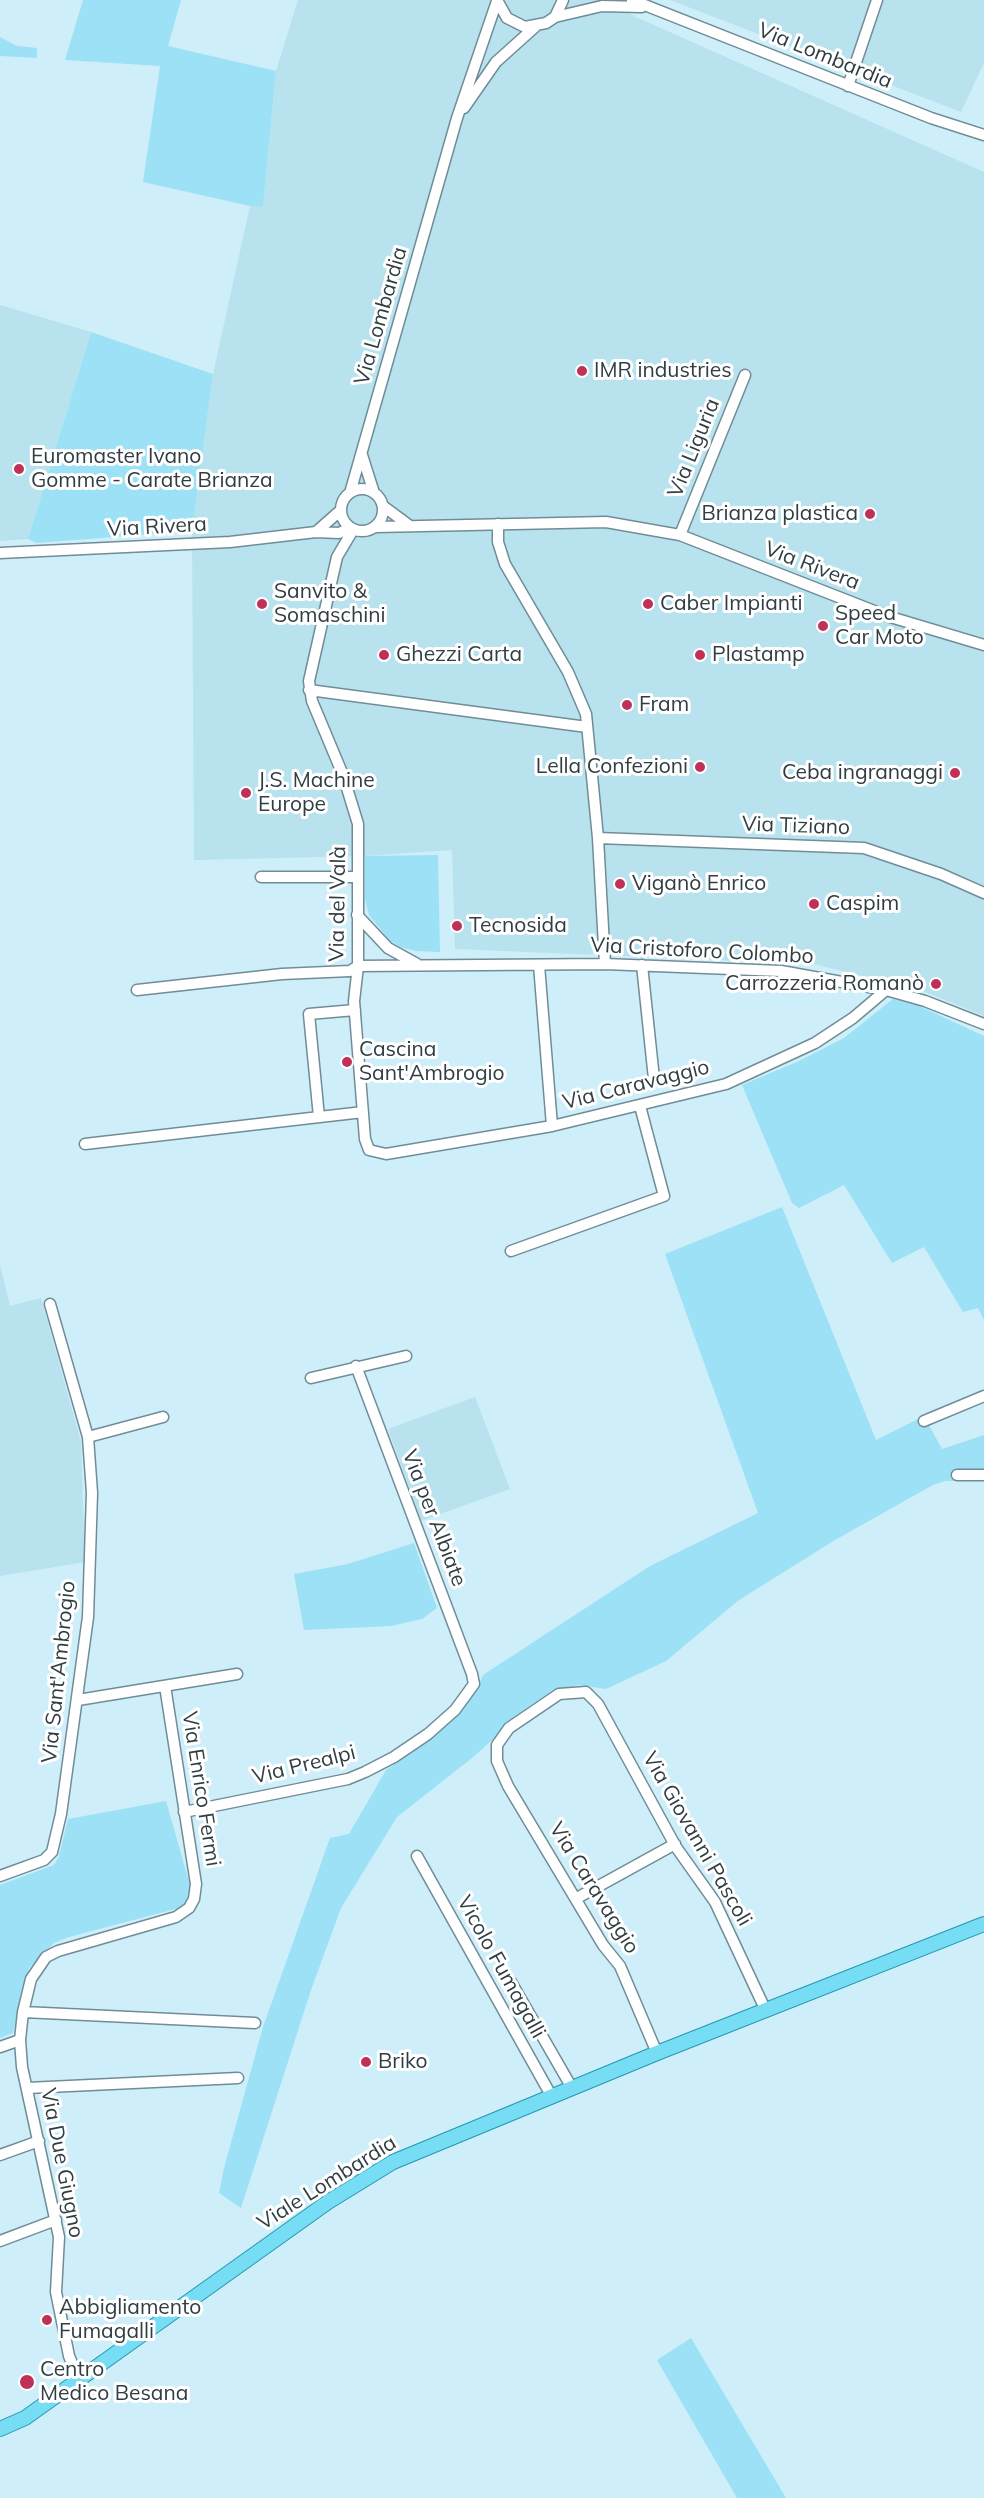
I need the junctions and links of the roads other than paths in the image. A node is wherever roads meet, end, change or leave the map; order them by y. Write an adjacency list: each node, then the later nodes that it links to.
1 (497, 0): 7 (street); 9 (street, Via Lombardia)
2 (563, 0): 6 (street)
3 (877, 0): 8 (street)
4 (629, 2): 5 (street, Via Lombardia); 8 (street, Via Lombardia)
5 (603, 3): 6 (street, Via Lombardia)
6 (555, 17): 7 (street, Via Lombardia)
7 (535, 27): 9 (street, Via Lombardia)
8 (848, 86): 10 (street, Via Lombardia)
9 (457, 118): 12 (street, Via Lombardia)
10 (984, 135)
11 (745, 375): 22 (street, Via Liguria)
12 (362, 455): 13 (street, Via Lombardia); 14 (street)
13 (350, 493): 14 (street); 16 (street)
14 (374, 493): 15 (street)
15 (382, 506): 18 (street); 19 (street)
16 (341, 510): 20 (street); 21 (street)
17 (498, 524): 18 (street, Via Rivera); 22 (street, Via Rivera); 27 (street)
18 (410, 526): 19 (street, Via Rivera)
19 (376, 527): 20 (street)
20 (352, 529): 21 (street, Via Rivera); 24 (street, Via del Valà)
21 (319, 532): 23 (street, Via Rivera); 24 (street)
22 (680, 535): 25 (street, Via Rivera)
23 (0, 553)
24 (337, 557): 26 (street, Via del Valà)
25 (984, 645)
26 (309, 690): 27 (street); 30 (street, Via del Valà)
27 (587, 727): 28 (street)
28 (598, 838): 31 (street, Via Tiziano); 33 (street)
29 (261, 877): 30 (street)
30 (358, 877): 32 (street, Via del Valà)
31 (984, 893)
32 (357, 915): 34 (street, Via Cristoforo Colombo); 37 (street, Via del Valà)
33 (605, 964): 35 (street, Via Cristoforo Colombo); 36 (street, Via Cristoforo Colombo)
34 (420, 965): 35 (street, Via Cristoforo Colombo); 37 (street)
35 (539, 965): 46 (street)
36 (642, 965): 39 (street, Via Cristoforo Colombo); 42 (street)
37 (358, 966): 38 (street); 40 (street, Via del Valà)
38 (137, 990)
39 (886, 990): 41 (street, Via Cristoforo Colombo); 43 (street, Via Caravaggio)
40 (355, 1010): 44 (street, Via del Valà); 45 (street)
41 (984, 1024)
42 (654, 1079)
43 (640, 1106): 46 (street, Via Caravaggio); 49 (street)
44 (363, 1112): 45 (street); 48 (street, Via del Valà)
45 (319, 1117): 47 (street)
46 (552, 1126): 48 (street, Via Caravaggio)
47 (85, 1144)
48 (372, 1152)
49 (511, 1251)
50 (50, 1304): 57 (street)
51 (406, 1356): 52 (street)
52 (356, 1366): 53 (street); 61 (street, Via per Albiate)
53 (311, 1378)
54 (984, 1396): 56 (street)
55 (163, 1417): 57 (street)
56 (924, 1421)
57 (88, 1437): 63 (street, Via Sant'Ambrogio)
58 (957, 1475): 59 (street)
59 (984, 1475)
60 (237, 1674): 62 (street)
61 (474, 1684): 65 (street, Via Prealpi)
62 (165, 1686): 63 (street); 65 (street, Via Enrico Fermi)
63 (78, 1700): 68 (street, Via Sant'Ambrogio)
64 (497, 1745): 66 (street, Via Giovanni Pascoli); 69 (street, Via Caravaggio)
65 (184, 1812): 71 (street, Via Enrico Fermi)
66 (675, 1844): 69 (street); 73 (street, Via Giovanni Pascoli)
67 (417, 1856): 82 (street, Vicolo Fumagalli)
68 (0, 1876)
69 (577, 1898): 78 (street, Via Caravaggio)
70 (984, 1924): 73 (main road, Viale Lombardia)
71 (46, 1957): 74 (street, Via Due Giugno)
72 (511, 1983): 81 (street)
73 (766, 2011): 78 (main road, Viale Lombardia)
74 (23, 2012): 75 (street); 76 (street, Via Due Giugno)
75 (255, 2023)
76 (20, 2040): 77 (street); 80 (street, Via Due Giugno)
77 (0, 2048)
78 (657, 2054): 81 (main road, Viale Lombardia)
79 (238, 2078): 80 (street)
80 (27, 2088): 83 (street, Via Due Giugno)
81 (572, 2088): 82 (main road, Viale Lombardia)
82 (552, 2097): 87 (main road, Viale Lombardia)
83 (39, 2141): 84 (street); 85 (street, Via Due Giugno)
84 (0, 2155)
85 (56, 2220): 86 (street); 87 (street, Via Due Giugno)
86 (0, 2241)
87 (79, 2380): 88 (main road, Viale Lombardia)
88 (0, 2429)

